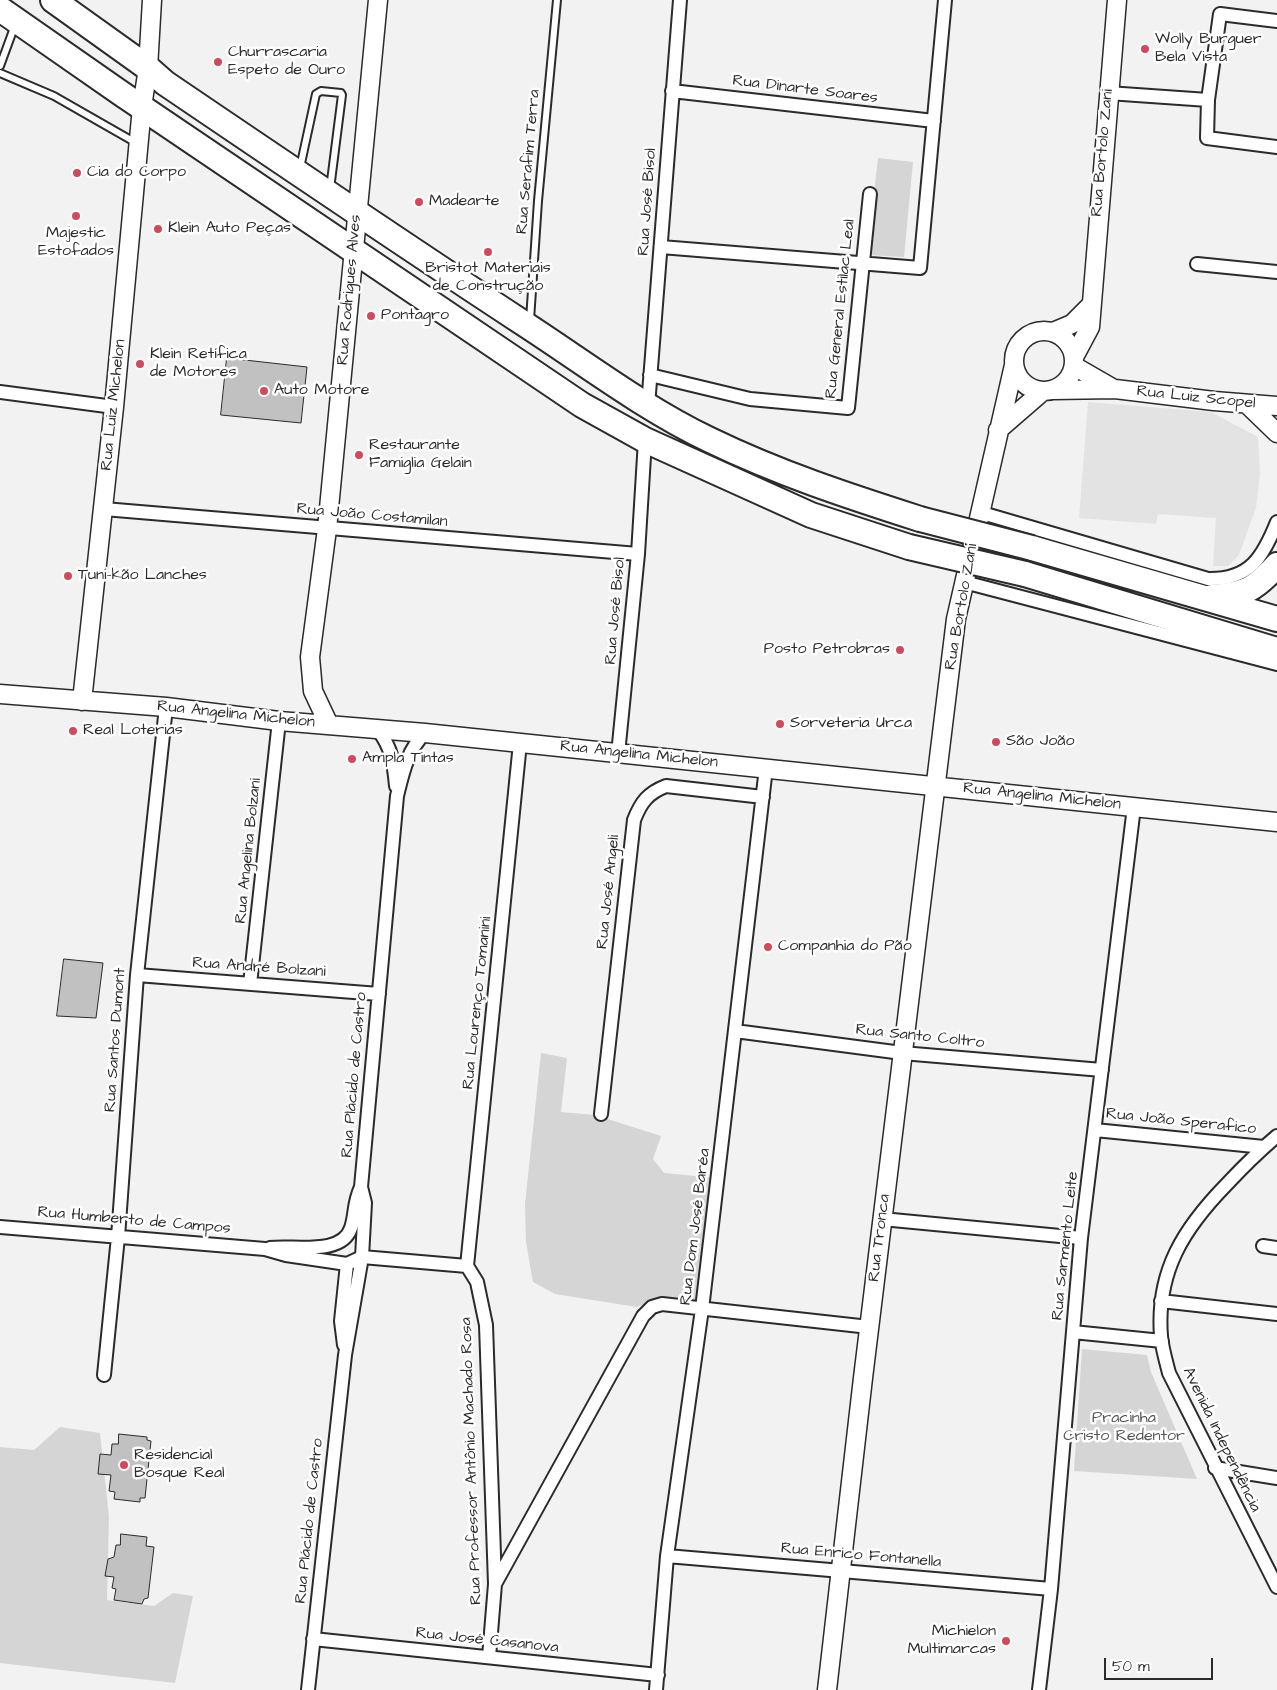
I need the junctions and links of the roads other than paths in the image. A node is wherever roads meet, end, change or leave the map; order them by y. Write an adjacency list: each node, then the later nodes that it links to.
1 (53, 0): 12 (highway)
2 (152, 0): 12 (main road, Rua Luiz Michelon)
3 (378, 0): 24 (main road, Rua Rodrigues Alves)
4 (557, 0): 31 (lane, Rua Serafim Terra)
5 (680, 0): 14 (street, Rua José Bisol)
6 (945, 0): 18 (street)
7 (1117, 0): 15 (main road, Rua Bortolo Zani)
8 (8, 15): 10 (lane); 17 (highway)
9 (1277, 21): 16 (street)
10 (3, 46): 11 (lane)
11 (0, 66)
12 (148, 68): 17 (main road, Rua Luiz Michelon); 21 (highway)
13 (0, 73): 19 (lane)
14 (672, 91): 18 (street, Rua Dinarte Soares); 25 (street, Rua José Bisol)
15 (1108, 93): 16 (street); 30 (main road, Rua Bortolo Zani)
16 (1208, 100): 20 (street)
17 (142, 107): 19 (main road, Rua Luiz Michelon); 26 (highway)
18 (934, 121): 27 (street)
19 (139, 145): 42 (main road, Rua Luiz Michelon)
20 (1277, 147)
21 (298, 174): 23 (highway); 23 (lane)
22 (870, 194): 27 (street, Rua General Estilac Leal)
23 (329, 196): 24 (highway)
24 (356, 214): 26 (main road, Rua Rodrigues Alves); 31 (highway)
25 (661, 246): 27 (street); 35 (street, Rua José Bisol)
26 (353, 251): 45 (highway); 49 (main road, Rua Rodrigues Alves)
27 (861, 263): 35 (street, Rua General Estilac Leal)
28 (1197, 264): 29 (street)
29 (1277, 272)
30 (1090, 306): 32 (main road); 33 (main road, Rua Bortolo Zani)
31 (529, 327): 40 (highway)
32 (1053, 332): 33 (main road); 34 (main road)
33 (1074, 362): 36 (main road, Rua Luiz Scopel); 37 (main road)
34 (1014, 365): 37 (main road); 43 (main road, Rua Bortolo Zani)
35 (650, 375): 40 (street, Rua José Bisol)
36 (1115, 389): 37 (main road, Rua Luiz Scopel); 39 (main road, Rua Luiz Scopel)
37 (1048, 391): 43 (main road)
38 (0, 392): 42 (street)
39 (1247, 404): 41 (main road, Rua Luiz Scopel); 44 (main road)
40 (648, 406): 53 (highway, bridge)
41 (1277, 406)
42 (114, 407): 46 (main road, Rua Luiz Michelon)
43 (998, 430): 47 (main road, Rua Bortolo Zani)
44 (1277, 433)
45 (645, 440): 50 (street, Rua José Bisol); 55 (highway, bridge)
46 (104, 508): 49 (street, Rua João Costamilan); 58 (main road, Rua Luiz Michelon)
47 (982, 513): 48 (street); 52 (main road, Rua Bortolo Zani)
48 (1277, 522)
49 (327, 529): 50 (street, Rua João Costamilan); 61 (main road, Rua Rodrigues Alves)
50 (638, 554): 65 (street, Rua José Bisol)
51 (1277, 565): 53 (highway)
52 (964, 582): 56 (street); 67 (main road, Rua Bortolo Zani)
53 (1203, 598): 54 (highway)
54 (1277, 619)
55 (1277, 650)
56 (1277, 664)
57 (0, 694): 58 (main road, Rua Angelina Michelon)
58 (82, 701): 59 (main road, Rua Angelina Michelon)
59 (166, 707): 60 (main road, Rua Angelina Michelon); 72 (street, Rua Santos Dumont)
60 (280, 721): 61 (main road, Rua Angelina Michelon); 73 (street, Rua Angelina Bolzani)
61 (329, 725): 62 (main road, Rua Angelina Michelon)
62 (378, 730): 63 (main road, Rua Angelina Michelon); 68 (street, Rua Plácido de Castro)
63 (426, 733): 64 (main road, Rua Angelina Michelon); 68 (street, Rua Plácido de Castro)
64 (520, 743): 65 (main road, Rua Angelina Michelon); 92 (street, Rua Lourenço Tomanini)
65 (618, 754): 66 (main road, Rua Angelina Michelon)
66 (766, 768): 67 (main road, Rua Angelina Michelon); 69 (street, Rua Dom José Baréa)
67 (935, 786): 70 (main road, Rua Angelina Michelon); 76 (main road, Rua Tronca)
68 (397, 796): 74 (street, Rua Plácido de Castro)
69 (763, 797): 75 (street, Rua Dom José Baréa); 78 (street, Rua José Angeli)
70 (1134, 807): 71 (main road, Rua Angelina Michelon); 77 (street, Rua Sarmento Leite)
71 (1277, 822)
72 (137, 975): 73 (street, Rua André Bolzani); 85 (street, Rua Santos Dumont)
73 (250, 984): 74 (street, Rua André Bolzani)
74 (379, 994): 82 (street, Rua Plácido de Castro)
75 (735, 1032): 76 (street, Rua Santo Coltro); 94 (street, Rua Dom José Baréa)
76 (902, 1053): 77 (street, Rua Santo Coltro); 83 (main road, Rua Tronca)
77 (1102, 1070): 79 (street, Rua Sarmento Leite)
78 (601, 1114)
79 (1094, 1130): 81 (street, Rua João Sperafico); 86 (street, Rua Sarmento Leite)
80 (1277, 1136): 81 (street, Avenida Independência)
81 (1264, 1147): 93 (street, Avenida Independência)
82 (361, 1187): 89 (street, Rua Humberto de Campos); 90 (street, Rua Plácido de Castro)
83 (882, 1219): 86 (street); 96 (main road, Rua Tronca)
84 (0, 1227): 85 (street, Rua Humberto de Campos)
85 (118, 1236): 89 (street, Rua Humberto de Campos); 100 (street, Rua Santos Dumont)
86 (1081, 1238): 97 (street, Rua Sarmento Leite)
87 (1263, 1246): 88 (street)
88 (1277, 1248)
89 (265, 1249): 91 (street, Rua Humberto de Campos)
90 (362, 1257): 91 (street); 92 (street); 99 (street, Rua Plácido de Castro)
91 (348, 1264): 99 (street, Rua Plácido de Castro)
92 (467, 1266): 105 (street, Rua Professor Antônio Machado Rosa)
93 (1161, 1300): 95 (street); 98 (street, Avenida Independência)
94 (702, 1309): 96 (street); 103 (street, Rua Dom José Baréa); 105 (street)
95 (1277, 1314)
96 (869, 1327): 104 (main road, Rua Tronca)
97 (1073, 1332): 98 (street); 107 (street, Rua Sarmento Leite)
98 (1162, 1341): 101 (street, Avenida Independência)
99 (345, 1355): 108 (street, Rua Plácido de Castro)
100 (104, 1375)
101 (1215, 1468): 102 (street); 106 (street, Avenida Independência)
102 (1277, 1478)
103 (668, 1556): 104 (street, Rua Enrico Fontanella); 110 (street, Rua Dom José Baréa)
104 (840, 1571): 107 (street, Rua Enrico Fontanella); 113 (main road, Rua Tronca)
105 (495, 1584): 109 (street, Rua Professor Antônio Machado Rosa)
106 (1277, 1587)
107 (1051, 1589): 114 (street, Rua Sarmento Leite)
108 (313, 1639): 109 (street, Rua José Casanova); 111 (street, Rua Plácido de Castro)
109 (489, 1657): 110 (street, Rua José Casanova)
110 (658, 1675): 112 (street, Rua Dom José Baréa)
111 (308, 1690)
112 (656, 1690)
113 (827, 1690)
114 (1040, 1690)

